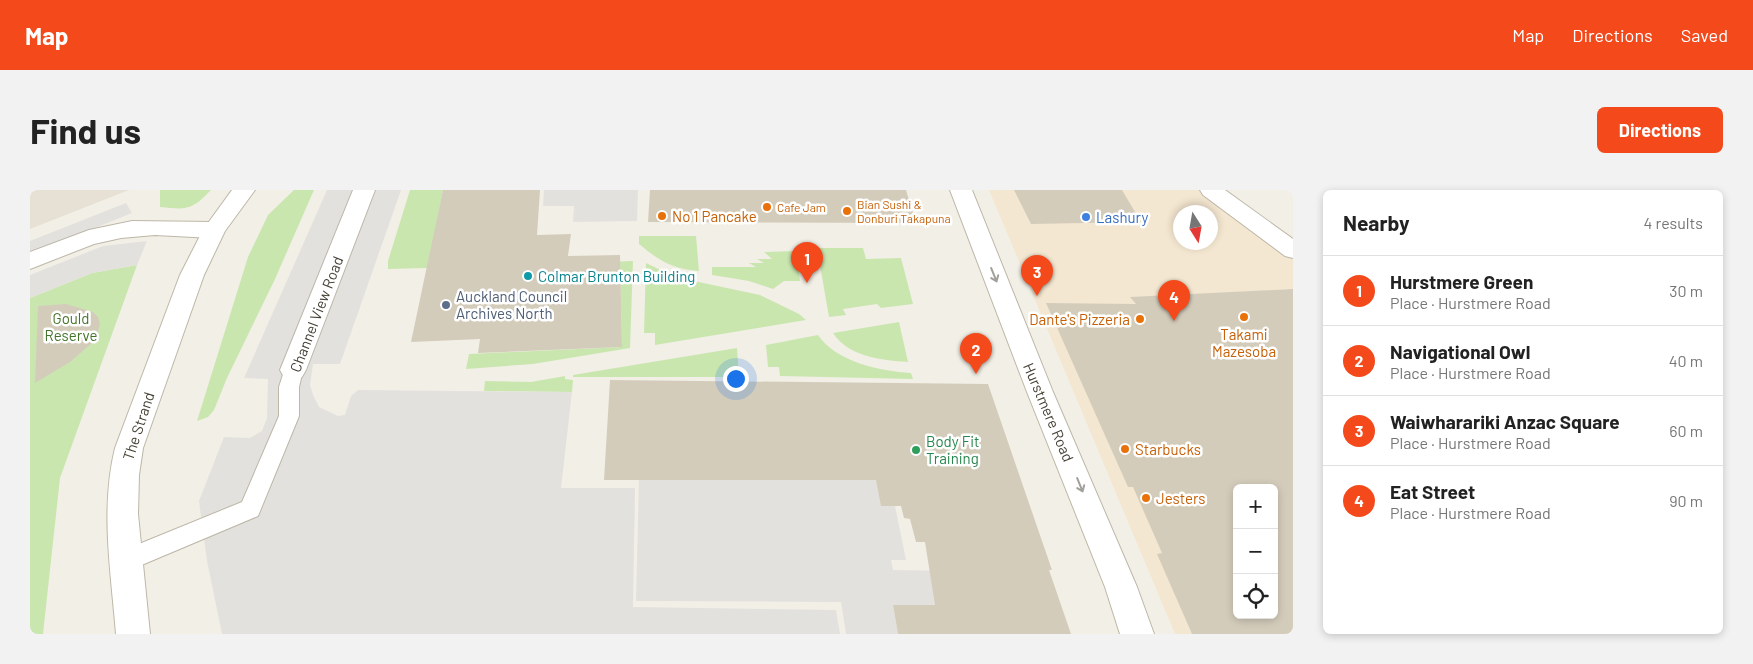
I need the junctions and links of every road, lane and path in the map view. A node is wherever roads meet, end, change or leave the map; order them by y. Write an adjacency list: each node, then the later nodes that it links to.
1 (244, 190): 5 (street, The Strand)
2 (364, 190): 8 (street, Channel View Road)
3 (961, 190): 11 (street, Hurstmere Road, one-way to 11)
4 (1211, 190): 6 (street)
5 (213, 230): 7 (street); 9 (street, The Strand)
6 (1293, 250)
7 (30, 261)
8 (293, 370): 9 (lane, Channel View Road)
9 (125, 561): 10 (street, The Strand)
10 (133, 634)
11 (1137, 634)

